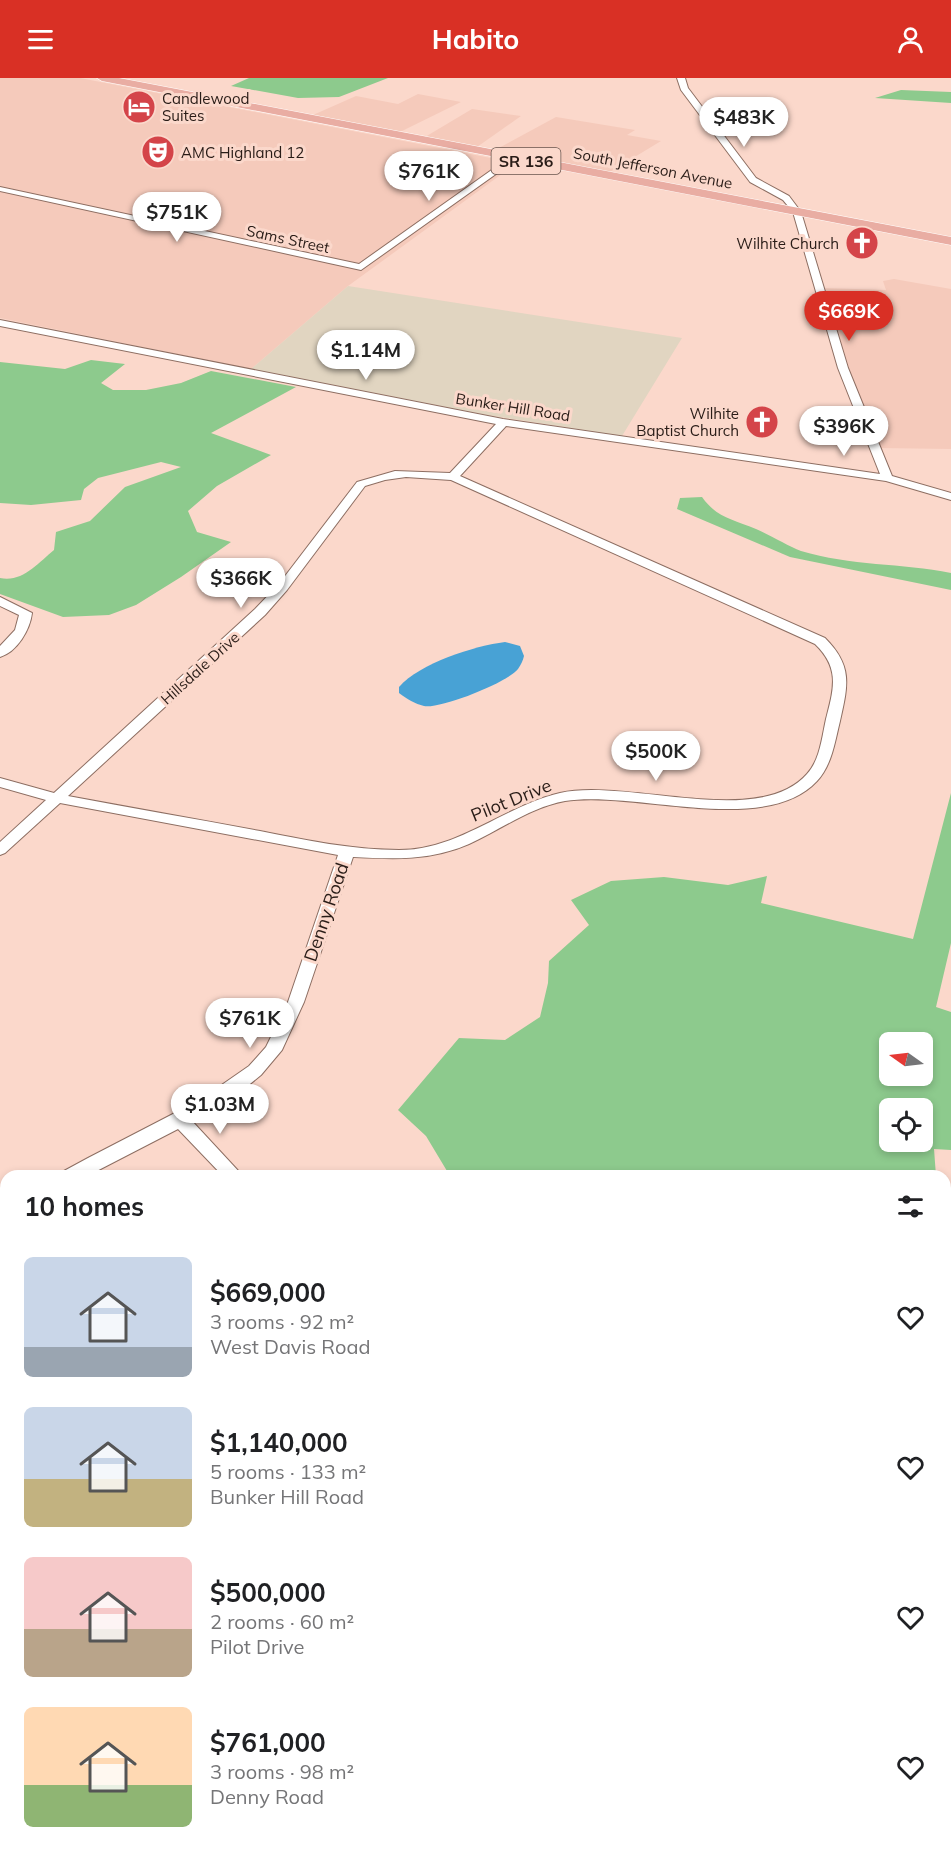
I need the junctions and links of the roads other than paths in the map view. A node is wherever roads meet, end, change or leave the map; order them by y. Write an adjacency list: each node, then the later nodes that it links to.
1 (102, 78): 3 (main road, South Jefferson Avenue / SR 136)
2 (681, 78): 5 (street)
3 (513, 159): 4 (street, Sams Street); 5 (main road, South Jefferson Avenue / SR 136)
4 (0, 189)
5 (797, 212): 6 (main road, South Jefferson Avenue / SR 136); 10 (street)
6 (951, 241)
7 (0, 323): 8 (street, Bunker Hill Road)
8 (503, 422): 9 (street); 10 (street, Bunker Hill Road)
9 (453, 477): 15 (street, Hillsdale Drive); 17 (street, Pilot Drive)
10 (887, 478): 11 (street, Bunker Hill Road)
11 (951, 497)
12 (0, 601): 13 (street)
13 (0, 653)
14 (0, 782): 15 (street, Pilot Drive)
15 (54, 798): 16 (street, Hillsdale Drive); 17 (street, Pilot Drive)
16 (0, 850)
17 (347, 852): 18 (street, Denny Road)
18 (180, 1120): 19 (street, Denny Road); 20 (street)
19 (81, 1170)
20 (228, 1170)

